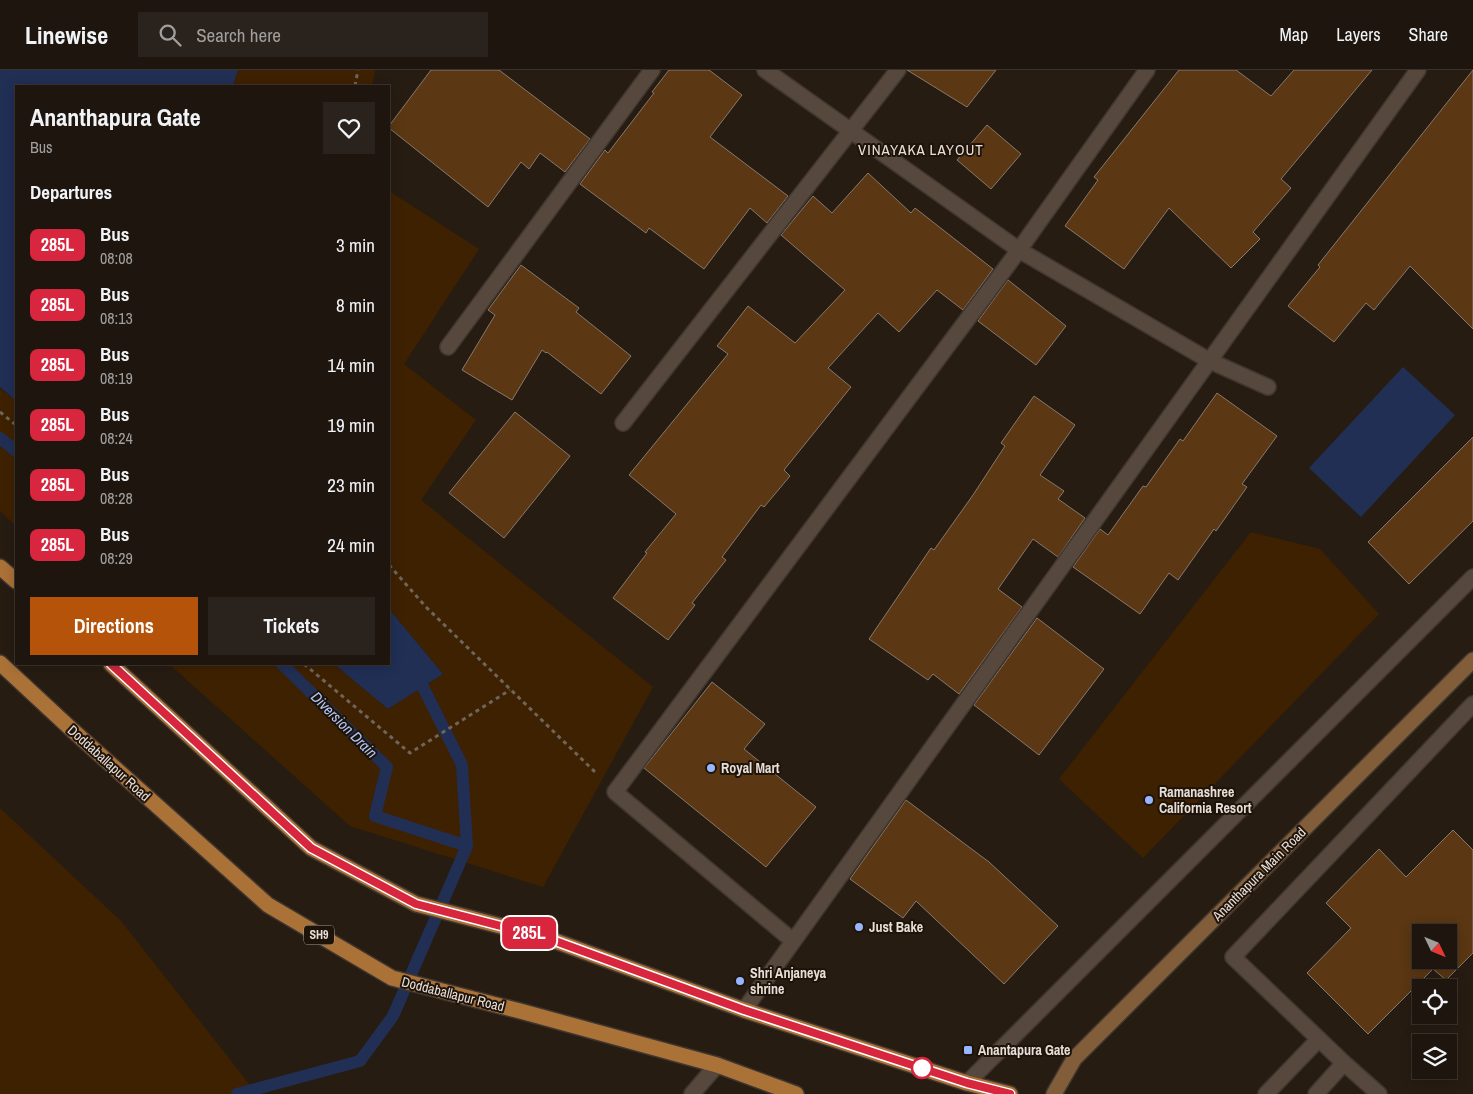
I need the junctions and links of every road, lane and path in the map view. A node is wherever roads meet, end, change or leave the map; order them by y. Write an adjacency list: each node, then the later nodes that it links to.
1 (358, 70): 7 (path)
2 (652, 70): 10 (street)
3 (765, 70): 8 (street)
4 (898, 70): 8 (street)
5 (1148, 70): 9 (street)
6 (1418, 70): 11 (street)
7 (355, 85)
8 (851, 131): 9 (street); 15 (street)
9 (1019, 250): 11 (street); 26 (street)
10 (448, 347)
11 (1210, 361): 12 (street); 27 (street)
12 (1268, 387)
13 (0, 412): 14 (path)
14 (15, 423)
15 (623, 423)
16 (390, 566): 24 (path)
17 (0, 567): 19 (main road)
18 (1473, 577): 32 (street)
19 (15, 580)
20 (1473, 660): 36 (street, Ananthapura Main Road)
21 (0, 662): 31 (main road, Doddaballapur Road / SH9)
22 (112, 665): 28 (main road)
23 (305, 665): 24 (path)
24 (510, 690): 26 (path)
25 (1473, 704): 29 (street)
26 (615, 792): 27 (street)
27 (794, 941): 28 (street)
28 (744, 1010): 32 (main road)
29 (1319, 1039): 30 (street); 37 (street)
30 (1344, 1064): 38 (street); 39 (street)
31 (717, 1065): 33 (street); 34 (main road, Doddaballapur Road / SH9)
32 (967, 1083): 35 (main road)
33 (692, 1094)
34 (796, 1094)
35 (1010, 1094)
36 (1054, 1094)
37 (1266, 1094)
38 (1316, 1094)
39 (1379, 1094)

